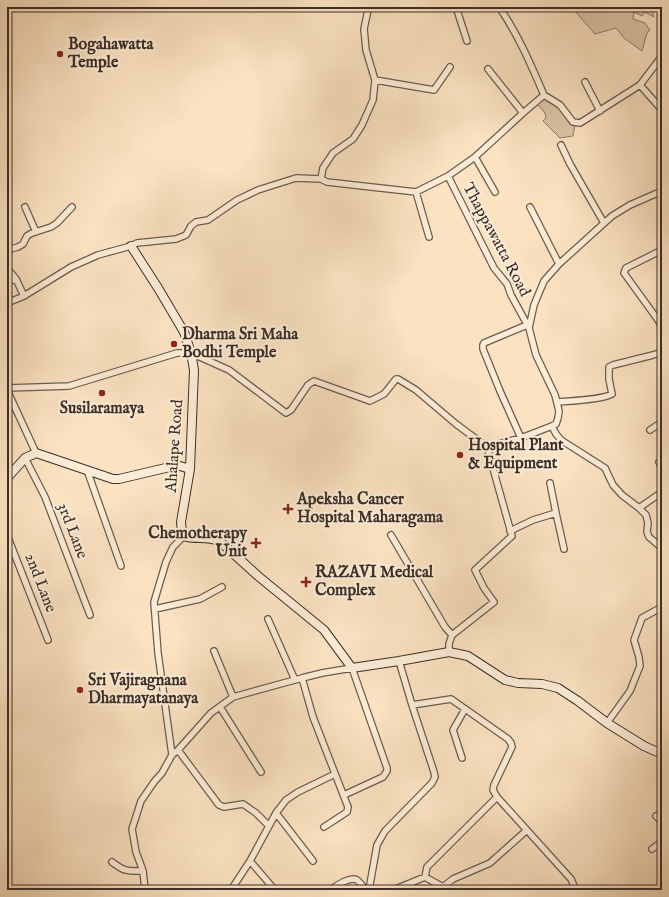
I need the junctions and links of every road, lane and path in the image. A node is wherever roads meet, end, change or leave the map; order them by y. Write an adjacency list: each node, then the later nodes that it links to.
1 (370, 7): 8 (street)
2 (456, 7): 4 (street)
3 (500, 7): 11 (street)
4 (467, 41)
5 (662, 56): 10 (street)
6 (450, 67): 8 (street)
7 (488, 69): 14 (street)
8 (375, 80): 18 (street)
9 (585, 82): 12 (street)
10 (640, 85): 12 (street); 13 (street)
11 (544, 95): 12 (street); 14 (street, Thappawatta Road)
12 (600, 110)
13 (662, 110)
14 (523, 113): 16 (street, Thappawatta Road)
15 (561, 145): 25 (street)
16 (475, 157): 17 (street, Thappawatta Road); 21 (street)
17 (448, 176): 20 (street); 37 (street, Thappawatta Road)
18 (321, 179): 20 (street); 28 (street)
19 (662, 191): 25 (street)
20 (416, 192): 27 (street)
21 (495, 192)
22 (25, 207): 26 (street)
23 (72, 207): 26 (street)
24 (530, 207): 31 (street)
25 (604, 223): 31 (street)
26 (36, 232): 29 (street)
27 (429, 237)
28 (131, 246): 35 (street); 40 (street, Ahalape Road)
29 (7, 250)
30 (662, 250): 38 (street)
31 (559, 264): 37 (street)
32 (7, 268): 33 (street)
33 (16, 279): 34 (street); 35 (street)
34 (7, 282)
35 (24, 296): 36 (street)
36 (7, 302)
37 (528, 326): 42 (street); 46 (street)
38 (662, 327)
39 (662, 352): 42 (street)
40 (191, 353): 41 (street); 47 (street); 52 (street, Ahalape Road)
41 (7, 389): 48 (street)
42 (557, 402): 44 (street)
43 (662, 422): 45 (street)
44 (552, 426): 46 (street); 57 (street)
45 (650, 430)
46 (521, 438): 47 (street)
47 (487, 447): 59 (street)
48 (36, 453): 49 (street); 53 (street)
49 (25, 458): 54 (street); 69 (street, 3rd Lane)
50 (659, 462): 51 (street)
51 (662, 468)
52 (190, 469): 53 (street); 62 (street, Ahalape Road)
53 (87, 470): 65 (street)
54 (7, 478)
55 (550, 483): 58 (street)
56 (662, 492): 57 (street)
57 (639, 508): 63 (street)
58 (556, 513): 59 (street); 64 (street)
59 (510, 531): 71 (street)
60 (7, 535): 72 (street, 2nd Lane)
61 (391, 535): 71 (street)
62 (184, 536): 68 (street); 76 (street)
63 (662, 548)
64 (564, 549)
65 (121, 566)
66 (222, 588): 68 (street)
67 (662, 607): 83 (street)
68 (155, 609): 86 (street)
69 (90, 614)
70 (268, 619): 78 (street)
71 (452, 636): 74 (street)
72 (48, 640)
73 (214, 651): 79 (street)
74 (449, 652): 75 (street); 83 (street)
75 (399, 661): 76 (street); 80 (street)
76 (352, 668): 77 (street); 90 (street)
77 (302, 678): 78 (street); 89 (street)
78 (295, 680): 79 (street)
79 (233, 697): 81 (street)
80 (412, 705): 82 (street); 110 (street)
81 (220, 707): 84 (street); 88 (street)
82 (465, 709): 87 (street); 91 (street)
83 (607, 724): 85 (street)
84 (178, 750): 86 (street); 95 (street)
85 (662, 754)
86 (172, 755): 103 (street)
87 (462, 758)
88 (261, 772)
89 (335, 774): 90 (street); 92 (street)
90 (344, 795): 96 (street)
91 (497, 797): 97 (street); 104 (street)
92 (276, 813): 95 (street); 101 (street)
93 (656, 816): 94 (street)
94 (662, 822)
95 (269, 826): 100 (street)
96 (324, 827)
97 (527, 830): 105 (street); 112 (street)
98 (662, 842): 99 (street)
99 (652, 849)
100 (250, 861): 107 (street); 108 (street)
101 (313, 861)
102 (112, 862): 103 (street)
103 (143, 871): 106 (street)
104 (425, 877): 105 (street); 111 (street)
105 (444, 888)
106 (145, 890)
107 (231, 890)
108 (275, 890)
109 (330, 890): 110 (street)
110 (367, 890)
111 (393, 890)
112 (570, 890)

